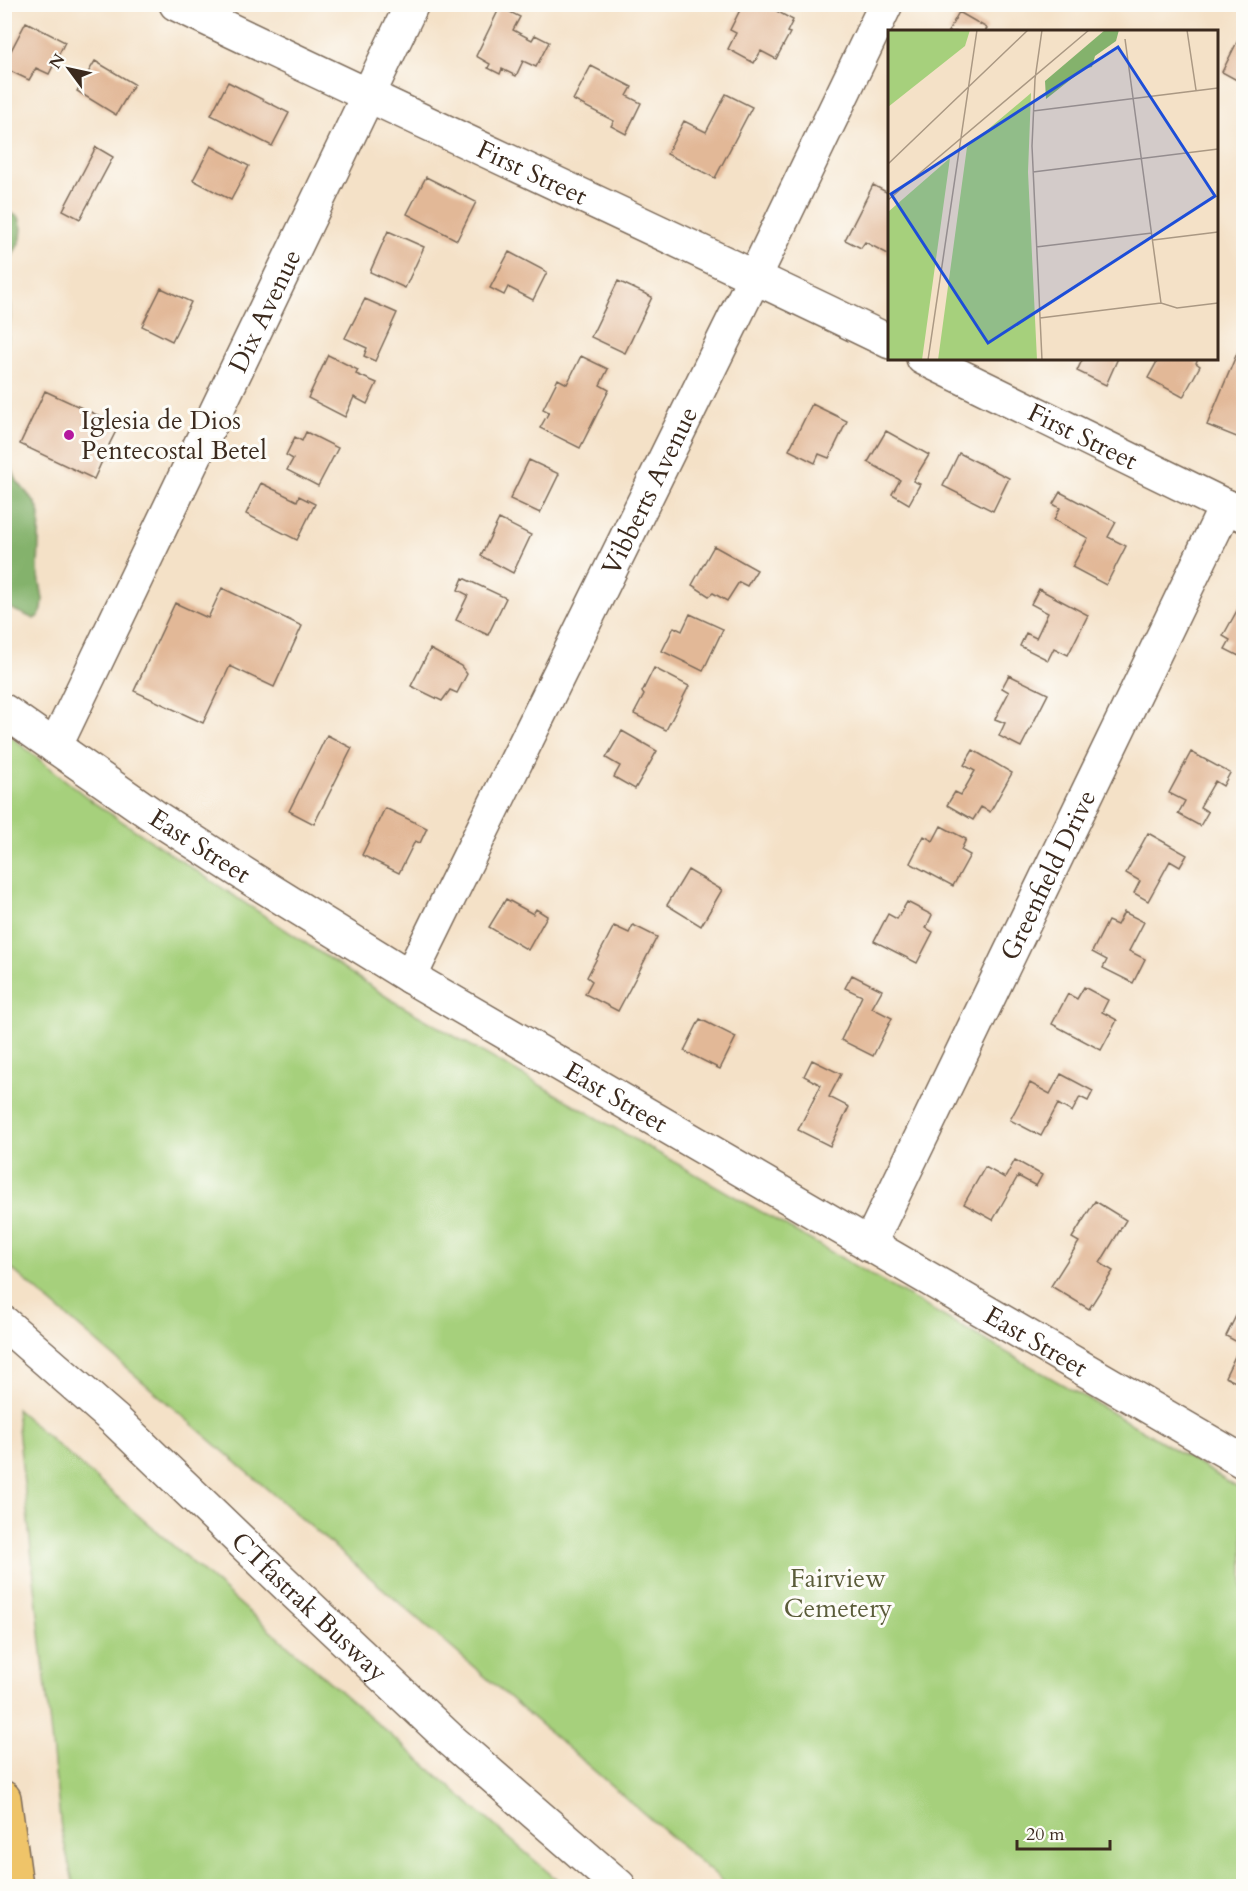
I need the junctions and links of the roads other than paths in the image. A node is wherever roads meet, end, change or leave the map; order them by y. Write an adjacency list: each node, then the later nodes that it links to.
1 (176, 4): 4 (street, First Street)
2 (412, 4): 4 (street, Dix Avenue)
3 (886, 4): 5 (street, Vibberts Avenue)
4 (368, 96): 5 (street, First Street); 10 (street, Dix Avenue)
5 (755, 276): 6 (street, First Street); 11 (street, Vibberts Avenue)
6 (888, 341)
7 (927, 360): 8 (street, First Street)
8 (1235, 511): 12 (street, Greenfield Drive)
9 (4, 711): 10 (street, East Street)
10 (55, 747): 11 (street, East Street)
11 (410, 977): 12 (street, East Street)
12 (869, 1245): 14 (street, East Street)
13 (4, 1323): 17 (street, CTfastrak Busway)
14 (1244, 1462)
15 (4, 1798): 16 (highway)
16 (16, 1887)
17 (619, 1887)

